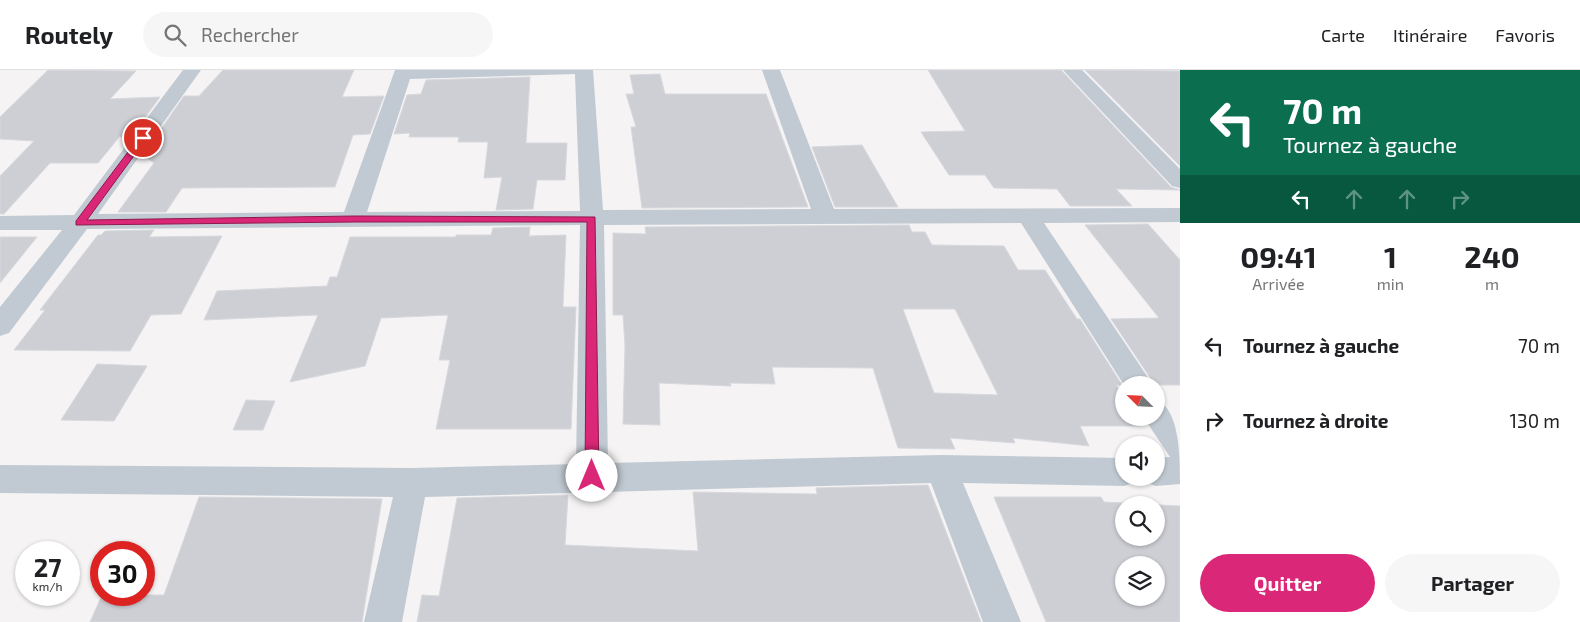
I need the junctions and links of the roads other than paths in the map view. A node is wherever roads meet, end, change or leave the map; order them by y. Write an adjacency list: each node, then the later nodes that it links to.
1 (192, 70): 14 (street)
2 (572, 70): 6 (street)
3 (584, 70): 12 (street)
4 (771, 70): 10 (street)
5 (1072, 70): 7 (street)
6 (403, 72): 11 (street)
7 (1180, 181)
8 (1180, 215): 9 (street)
9 (1028, 216): 10 (street); 16 (street)
10 (825, 217): 12 (street)
11 (354, 219): 12 (street); 14 (street)
12 (592, 219): 23 (street)
13 (0, 223): 14 (street)
14 (80, 223): 15 (street)
15 (0, 326)
16 (1133, 376)
17 (1165, 424): 18 (street)
18 (1180, 447)
19 (941, 469): 22 (street); 23 (street); 27 (street)
20 (1180, 470): 21 (street)
21 (1165, 471)
22 (1115, 472)
23 (592, 476): 25 (street)
24 (0, 479): 25 (street)
25 (412, 483): 26 (street)
26 (384, 622)
27 (1002, 622)

